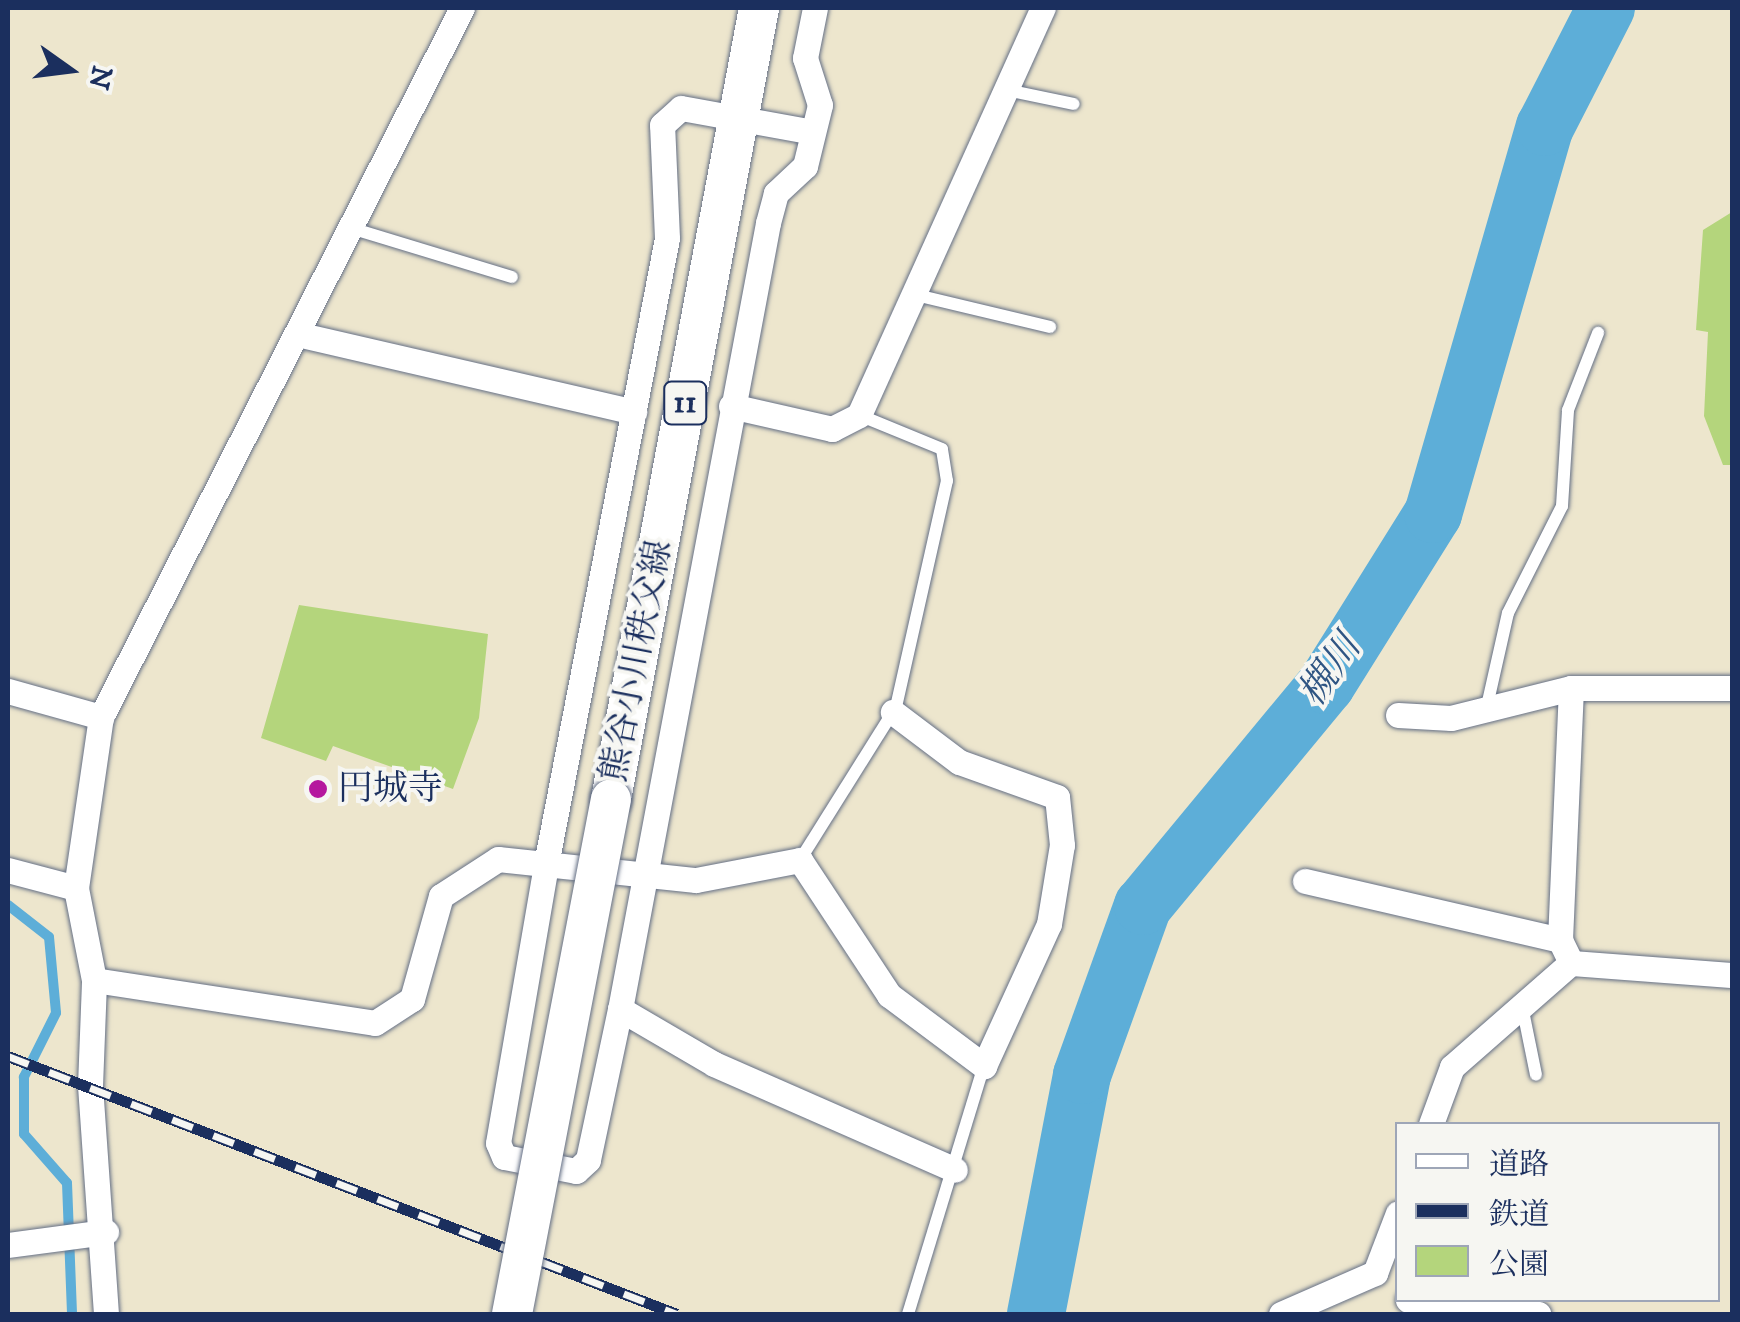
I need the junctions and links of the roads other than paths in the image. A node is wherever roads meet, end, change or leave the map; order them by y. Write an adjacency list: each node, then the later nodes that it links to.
1 (462, 8): 9 (street)
2 (759, 8): 7 (main road, 熊谷小川秩父線 / 11)
3 (814, 8): 8 (street)
4 (1042, 8): 5 (street)
5 (1007, 90): 6 (lane); 11 (street)
6 (1074, 104)
7 (738, 116): 8 (street); 16 (street); 47 (main road, 熊谷小川秩父線 / 11, bridge)
8 (808, 131): 15 (street)
9 (354, 229): 10 (lane); 14 (street)
10 (512, 276)
11 (912, 294): 12 (lane); 17 (street)
12 (1050, 326)
13 (1598, 332): 21 (lane)
14 (300, 335): 16 (street); 24 (street)
15 (731, 406): 17 (street); 28 (street)
16 (634, 412): 25 (street)
17 (859, 415): 22 (lane)
18 (1571, 688): 19 (street); 21 (street); 31 (street)
19 (1732, 688)
20 (8, 691): 24 (street)
21 (1487, 706): 23 (street)
22 (893, 712): 26 (lane); 36 (street)
23 (1398, 715)
24 (101, 717): 30 (street)
25 (547, 859): 28 (street); 33 (street); 35 (street)
26 (800, 860): 28 (street); 36 (street)
27 (8, 870): 30 (street)
28 (643, 872): 35 (street)
29 (1306, 880): 31 (street)
30 (76, 888): 33 (street)
31 (1566, 952): 32 (street); 34 (street)
32 (1732, 976)
33 (94, 980): 41 (street)
34 (1522, 1006): 37 (lane); 38 (street)
35 (620, 1009): 39 (street)
36 (984, 1066): 39 (lane)
37 (1536, 1075)
38 (1431, 1122)
39 (954, 1170): 48 (lane)
40 (1395, 1221): 43 (street)
41 (100, 1233): 42 (street); 46 (street)
42 (8, 1245)
43 (1375, 1273): 44 (street); 49 (street)
44 (1395, 1289)
45 (1427, 1302): 50 (street)
46 (106, 1314)
47 (512, 1314)
48 (908, 1314)
49 (1282, 1314)
50 (1538, 1314)

